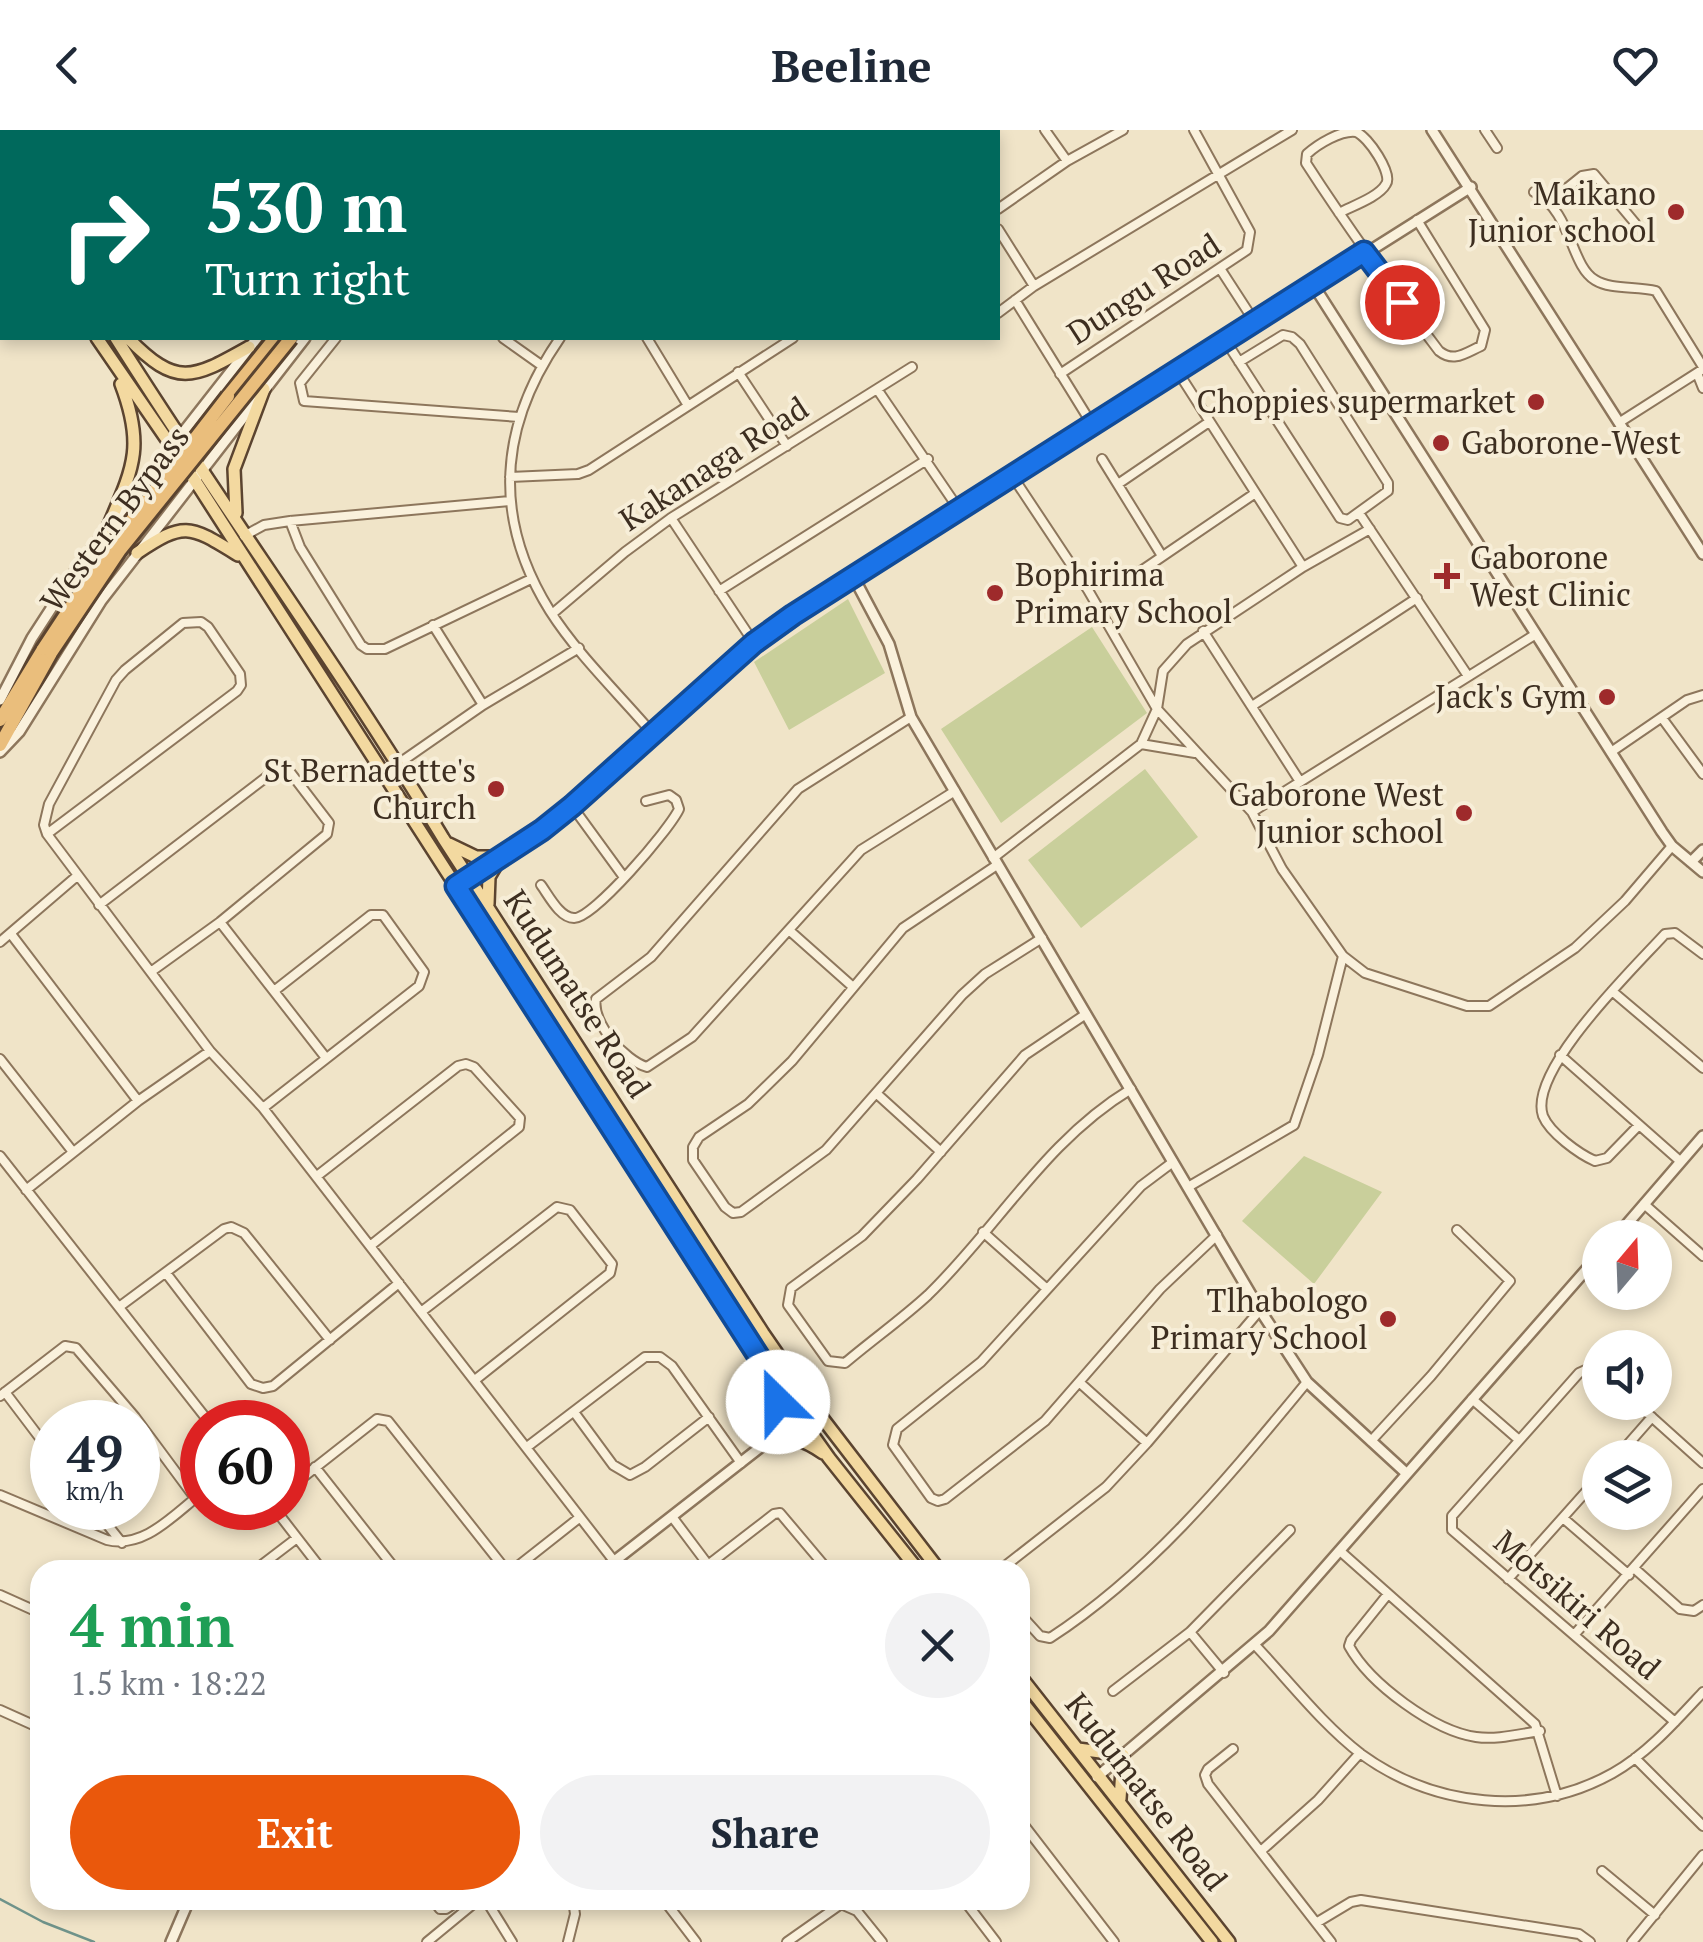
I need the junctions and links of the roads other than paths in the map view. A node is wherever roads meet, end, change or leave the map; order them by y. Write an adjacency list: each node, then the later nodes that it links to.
1 (1046, 130): 8 (street)
2 (1123, 130): 8 (street)
3 (1194, 130): 9 (street)
4 (1292, 130): 9 (street)
5 (1432, 130): 10 (street)
6 (1485, 130): 7 (street)
7 (1497, 148)
8 (1067, 162): 13 (street)
9 (1216, 174): 19 (street, Dungu Road); 20 (street)
10 (1471, 186): 15 (street); 53 (street)
11 (1534, 192): 12 (street)
12 (1551, 201): 16 (street); 42 (street)
13 (1000, 209)
14 (1338, 214): 14 (street); 18 (street)
15 (1417, 220): 18 (street); 18 (street)
16 (1635, 223)
17 (1000, 232): 20 (street)
18 (1364, 252): 21 (street)
19 (1221, 270): 24 (street); 45 (street, Dungu Road)
20 (1034, 286): 22 (street)
21 (1314, 286): 24 (street); 91 (street)
22 (1014, 300): 23 (street); 45 (street)
23 (1000, 311)
24 (1256, 324): 37 (street)
25 (98, 340): 38 (main road, Kudumatse Road)
26 (117, 340): 56 (main road, Kudumatse Road)
27 (130, 340): 36 (main road)
28 (273, 340): 94 (highway, Western Bypass, bridge)
29 (289, 340): 94 (highway, Western Bypass, bridge)
30 (302, 340): 46 (street)
31 (334, 340): 51 (street)
32 (505, 340): 40 (street)
33 (559, 340): 40 (street)
34 (647, 340): 50 (street)
35 (790, 340): 43 (street)
36 (253, 342): 49 (street)
37 (1226, 342): 39 (street); 44 (street)
38 (112, 362): 58 (main road, Kudumatse Road); 75 (main road)
39 (1239, 362): 70 (street); 70 (street)
40 (541, 365): 51 (street)
41 (912, 366): 48 (street, Kakanaga Road)
42 (1701, 370): 47 (street); 53 (street)
43 (738, 372): 50 (street); 57 (street)
44 (1178, 372): 52 (street); 54 (street)
45 (1060, 374): 54 (street)
46 (264, 388): 55 (street); 74 (main road)
47 (1703, 388)
48 (877, 389): 57 (street, Kakanaga Road); 59 (street)
49 (206, 404): 55 (street); 56 (street)
50 (687, 404): 63 (street)
51 (519, 417): 63 (street)
52 (1209, 422): 65 (street); 66 (street)
53 (1620, 422): 79 (street)
54 (1092, 426): 62 (street)
55 (232, 430): 61 (street)
56 (180, 435): 58 (street); 61 (main road, Kudumatse Road)
57 (787, 446): 72 (street, Kakanaga Road)
58 (171, 447): 64 (main road, Kudumatse Road); 67 (street)
59 (928, 459): 69 (street); 86 (street)
60 (1102, 460): 65 (street)
61 (202, 467): 64 (street); 74 (main road, Kudumatse Road)
62 (1013, 476): 69 (street); 100 (street)
63 (510, 477): 68 (street)
64 (194, 479): 71 (street); 81 (main road, Kudumatse Road)
65 (1118, 484): 80 (street)
66 (1254, 494): 80 (street); 82 (street)
67 (132, 497): 71 (street); 75 (street)
68 (510, 500): 73 (street); 85 (street)
69 (960, 510): 84 (street)
70 (1360, 513): 76 (street)
71 (165, 518): 78 (street)
72 (671, 518): 86 (street); 88 (street, Kakanaga Road)
73 (290, 520): 77 (street); 89 (street)
74 (237, 524): 77 (main road, Kudumatse Road)
75 (108, 527): 97 (street)
76 (1370, 530): 82 (street); 87 (street)
77 (244, 536): 109 (main road, Kudumatse Road)
78 (137, 553): 81 (main road); 106 (street)
79 (1703, 554)
80 (1162, 556): 83 (street)
81 (241, 558): 128 (main road, Kudumatse Road)
82 (1303, 568): 90 (street)
83 (1138, 573)
84 (852, 576): 92 (street); 101 (street)
85 (531, 579): 88 (street); 89 (street)
86 (719, 592): 92 (street)
87 (1417, 598): 95 (street); 99 (street)
88 (552, 614): 93 (street)
89 (434, 625): 98 (street)
90 (1203, 631): 99 (street); 100 (street)
91 (1536, 634): 95 (street); 107 (street)
92 (754, 643): 104 (street)
93 (579, 648): 98 (street); 104 (street)
94 (47, 651): 103 (highway, Western Bypass); 106 (highway, Western Bypass)
95 (1468, 676): 111 (street)
96 (1703, 695): 102 (street)
97 (0, 700)
98 (483, 705): 109 (street)
99 (1252, 706): 111 (street)
100 (1157, 708): 105 (street); 108 (street)
101 (912, 717): 112 (street); 132 (street)
102 (1662, 718): 107 (street); 110 (street)
103 (0, 720)
104 (654, 734): 114 (street)
105 (1141, 744): 108 (street); 121 (street)
106 (0, 748)
107 (1611, 752): 118 (street)
108 (1196, 753): 115 (street)
109 (398, 764): 117 (main road, Kudumatse Road)
110 (1703, 774)
111 (1299, 780): 115 (street)
112 (955, 792): 121 (street); 132 (street)
113 (646, 801): 125 (street)
114 (572, 806): 120 (street); 125 (street)
115 (1252, 812): 137 (street)
116 (46, 829): 116 (street); 124 (street)
117 (443, 838): 120 (main road); 126 (main road, Kudumatse Road)
118 (1672, 846): 122 (street); 137 (street)
119 (1703, 850): 122 (street)
120 (501, 858): 126 (street); 130 (main road)
121 (995, 861): 134 (street); 139 (street)
122 (1691, 862): 123 (street)
123 (1703, 872)
124 (77, 876): 129 (street); 133 (street)
125 (623, 876): 127 (street)
126 (469, 877): 128 (street); 130 (main road, Kudumatse Road)
127 (541, 885)
128 (456, 886): 181 (main road, Kudumatse Road)
129 (99, 905): 131 (street); 138 (street)
130 (490, 910): 187 (main road, Kudumatse Road)
131 (220, 922): 138 (street); 140 (street)
132 (790, 930): 139 (street)
133 (12, 934): 135 (street); 152 (street)
134 (1042, 938): 142 (street); 151 (street)
135 (0, 942)
136 (1703, 954): 141 (street)
137 (1344, 956): 162 (street)
138 (152, 971): 144 (street)
139 (852, 987): 151 (street)
140 (274, 991): 146 (street); 146 (street)
141 (1612, 991): 145 (street); 148 (street)
142 (1086, 1014): 150 (street); 157 (street)
143 (1703, 1048): 148 (street)
144 (210, 1051): 152 (street); 153 (street)
145 (1560, 1055): 154 (street); 154 (street)
146 (326, 1058): 153 (street)
147 (0, 1059): 156 (street)
148 (1693, 1059): 149 (street)
149 (1703, 1068)
150 (1132, 1089): 160 (street); 167 (street)
151 (876, 1093): 157 (street)
152 (138, 1101): 156 (street)
153 (263, 1108): 161 (street)
154 (1638, 1125): 159 (street)
155 (1703, 1136): 159 (street)
156 (73, 1152): 163 (street)
157 (940, 1152): 167 (street)
158 (0, 1156): 163 (street)
159 (1680, 1161): 164 (street)
160 (1173, 1162): 162 (street); 174 (street)
161 (316, 1176): 169 (street); 169 (street)
162 (1188, 1187): 168 (street)
163 (26, 1190): 175 (street)
164 (1644, 1204): 165 (street); 170 (street)
165 (1630, 1220)
166 (1457, 1230): 196 (street)
167 (983, 1232): 174 (street)
168 (1218, 1235): 176 (street); 182 (street)
169 (370, 1246): 173 (street)
170 (1703, 1256)
171 (166, 1272): 175 (street); 178 (street); 178 (street)
172 (1582, 1274): 185 (street)
173 (399, 1283): 177 (street); 178 (street)
174 (1046, 1289): 182 (street)
175 (119, 1307): 186 (street)
176 (1260, 1310): 183 (street); 198 (street)
177 (421, 1312): 180 (street); 180 (street)
178 (330, 1340)
179 (1582, 1371): 194 (street)
180 (474, 1380): 199 (street)
181 (775, 1382): 190 (main road, Kudumatse Road); 197 (main road)
182 (1080, 1382): 198 (street)
183 (1308, 1382): 196 (street); 239 (street)
184 (2, 1394): 193 (street); 205 (street)
185 (1472, 1399): 194 (street); 206 (street)
186 (192, 1400)
187 (816, 1410): 190 (street); 231 (main road, Kudumatse Road)
188 (574, 1412): 189 (street); 189 (street); 199 (street)
189 (708, 1417): 201 (street)
190 (802, 1419): 197 (street); 200 (main road, Kudumatse Road)
191 (1649, 1420): 195 (street)
192 (1655, 1420): 202 (street)
193 (30, 1428)
194 (1520, 1440): 234 (street, Motsikiri Road)
195 (1632, 1440)
196 (1371, 1441): 206 (street)
197 (767, 1442): 200 (main road); 201 (street)
198 (1148, 1444): 232 (street)
199 (526, 1447): 211 (street)
200 (829, 1458): 230 (main road, Kudumatse Road)
201 (741, 1463): 212 (street)
202 (1703, 1463)
203 (315, 1467): 204 (street); 222 (street); 223 (street)
204 (310, 1471)
205 (180, 1473)
206 (1406, 1474): 219 (street)
207 (1703, 1489): 233 (street)
208 (0, 1494): 218 (street)
209 (1582, 1496): 213 (street)
210 (180, 1511): 218 (street)
211 (579, 1518): 224 (street); 225 (street)
212 (673, 1518): 226 (street); 227 (street)
213 (1563, 1518): 233 (street); 234 (street)
214 (112, 1530): 218 (street)
215 (292, 1530): 217 (street)
216 (1290, 1530): 240 (street)
217 (298, 1538): 220 (street); 221 (street)
218 (122, 1542)
219 (1340, 1551): 235 (street); 242 (street)
220 (268, 1560)
221 (314, 1560)
222 (388, 1560)
223 (502, 1560)
224 (523, 1560)
225 (612, 1560)
226 (617, 1560)
227 (704, 1560)
228 (719, 1560): 229 (street)
229 (820, 1560)
230 (910, 1560)
231 (931, 1560)
232 (1013, 1560)
233 (1632, 1572): 237 (street); 241 (street)
234 (1508, 1579): 241 (street, Motsikiri Road)
235 (1388, 1594): 251 (street); 251 (street)
236 (0, 1595): 238 (street)
237 (1703, 1604)
238 (30, 1608)
239 (1030, 1625)
240 (1190, 1632): 243 (street); 245 (street)
241 (1574, 1635): 249 (street, Motsikiri Road)
242 (1255, 1645): 243 (street); 254 (street)
243 (1224, 1673): 255 (street)
244 (1030, 1688): 252 (main road, Kudumatse Road)
245 (1112, 1691)
246 (1703, 1692): 249 (street)
247 (0, 1710): 250 (street)
248 (1030, 1712): 258 (main road, Kudumatse Road)
249 (1676, 1722): 256 (street)
250 (30, 1724)
251 (1540, 1731): 259 (street)
252 (1078, 1748): 255 (main road); 257 (main road, Kudumatse Road)
253 (1233, 1749): 263 (street)
254 (1360, 1753): 259 (street); 263 (street)
255 (1123, 1754): 257 (street); 260 (main road)
256 (1635, 1758): 259 (street); 261 (street)
257 (1100, 1775): 258 (street); 260 (main road, Kudumatse Road)
258 (1087, 1784): 285 (main road, Kudumatse Road)
259 (1557, 1796)
260 (1120, 1800): 286 (main road, Kudumatse Road)
261 (1703, 1826)
262 (1030, 1833): 284 (street)
263 (1262, 1850): 275 (street)
264 (1703, 1854): 274 (street)
265 (1602, 1871): 274 (street)
266 (185, 1910): 276 (street)
267 (466, 1910): 277 (street)
268 (492, 1910): 278 (street)
269 (574, 1910): 279 (street)
270 (674, 1910): 280 (street)
271 (832, 1910): 281 (street)
272 (855, 1910): 282 (street)
273 (972, 1910): 283 (street)
274 (1655, 1915): 289 (street)
275 (1316, 1923): 287 (street); 288 (street)
276 (171, 1942)
277 (426, 1942)
278 (512, 1942)
279 (569, 1942)
280 (696, 1942)
281 (787, 1942)
282 (882, 1942)
283 (996, 1942)
284 (1114, 1942)
285 (1212, 1942)
286 (1229, 1942)
287 (1331, 1942)
288 (1590, 1942)
289 (1632, 1942)

